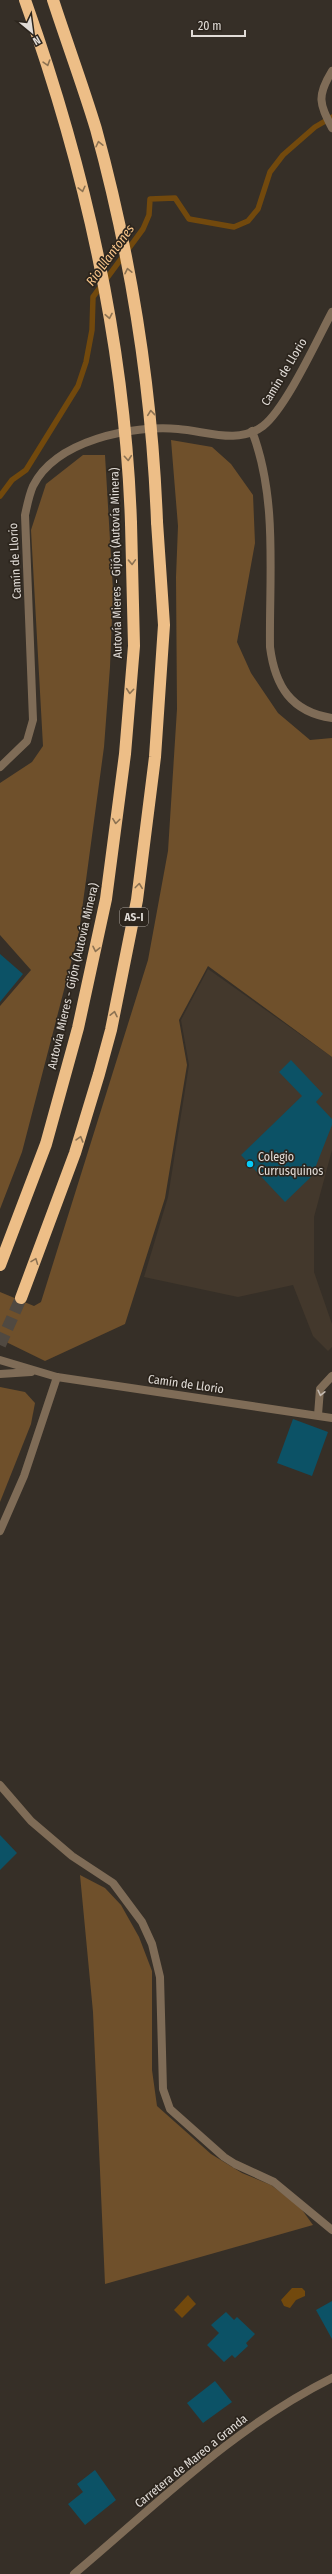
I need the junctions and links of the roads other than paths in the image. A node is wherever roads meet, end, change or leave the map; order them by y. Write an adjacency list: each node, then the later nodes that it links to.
1 (25, 0): 9 (highway, Autovía Mieres - Gijón (Autovía Minera) / AS-I, one-way to 9, bridge)
2 (53, 0): 10 (highway, AS-I, one-way to 2, bridge)
3 (332, 71): 4 (street)
4 (331, 127)
5 (332, 312): 6 (street, Camín de Llorio)
6 (252, 431): 7 (street); 8 (street, Camín de Llorio)
7 (332, 718)
8 (0, 767)
9 (0, 1265)
10 (21, 1298)
11 (0, 1360): 12 (street, Camín de Llorio)
12 (37, 1372): 13 (street, Camín de Llorio); 15 (street, Camín de Llorio)
13 (0, 1374)
14 (332, 1376): 16 (street, one-way to 16)
15 (56, 1377): 16 (street, Camín de Llorio); 18 (street)
16 (318, 1415): 17 (street, Camín de Llorio)
17 (332, 1418)
18 (0, 1531)
19 (0, 1785): 20 (street)
20 (332, 2230)
21 (332, 2378): 22 (street, Carretera de Mareo a Granda)
22 (74, 2574)

